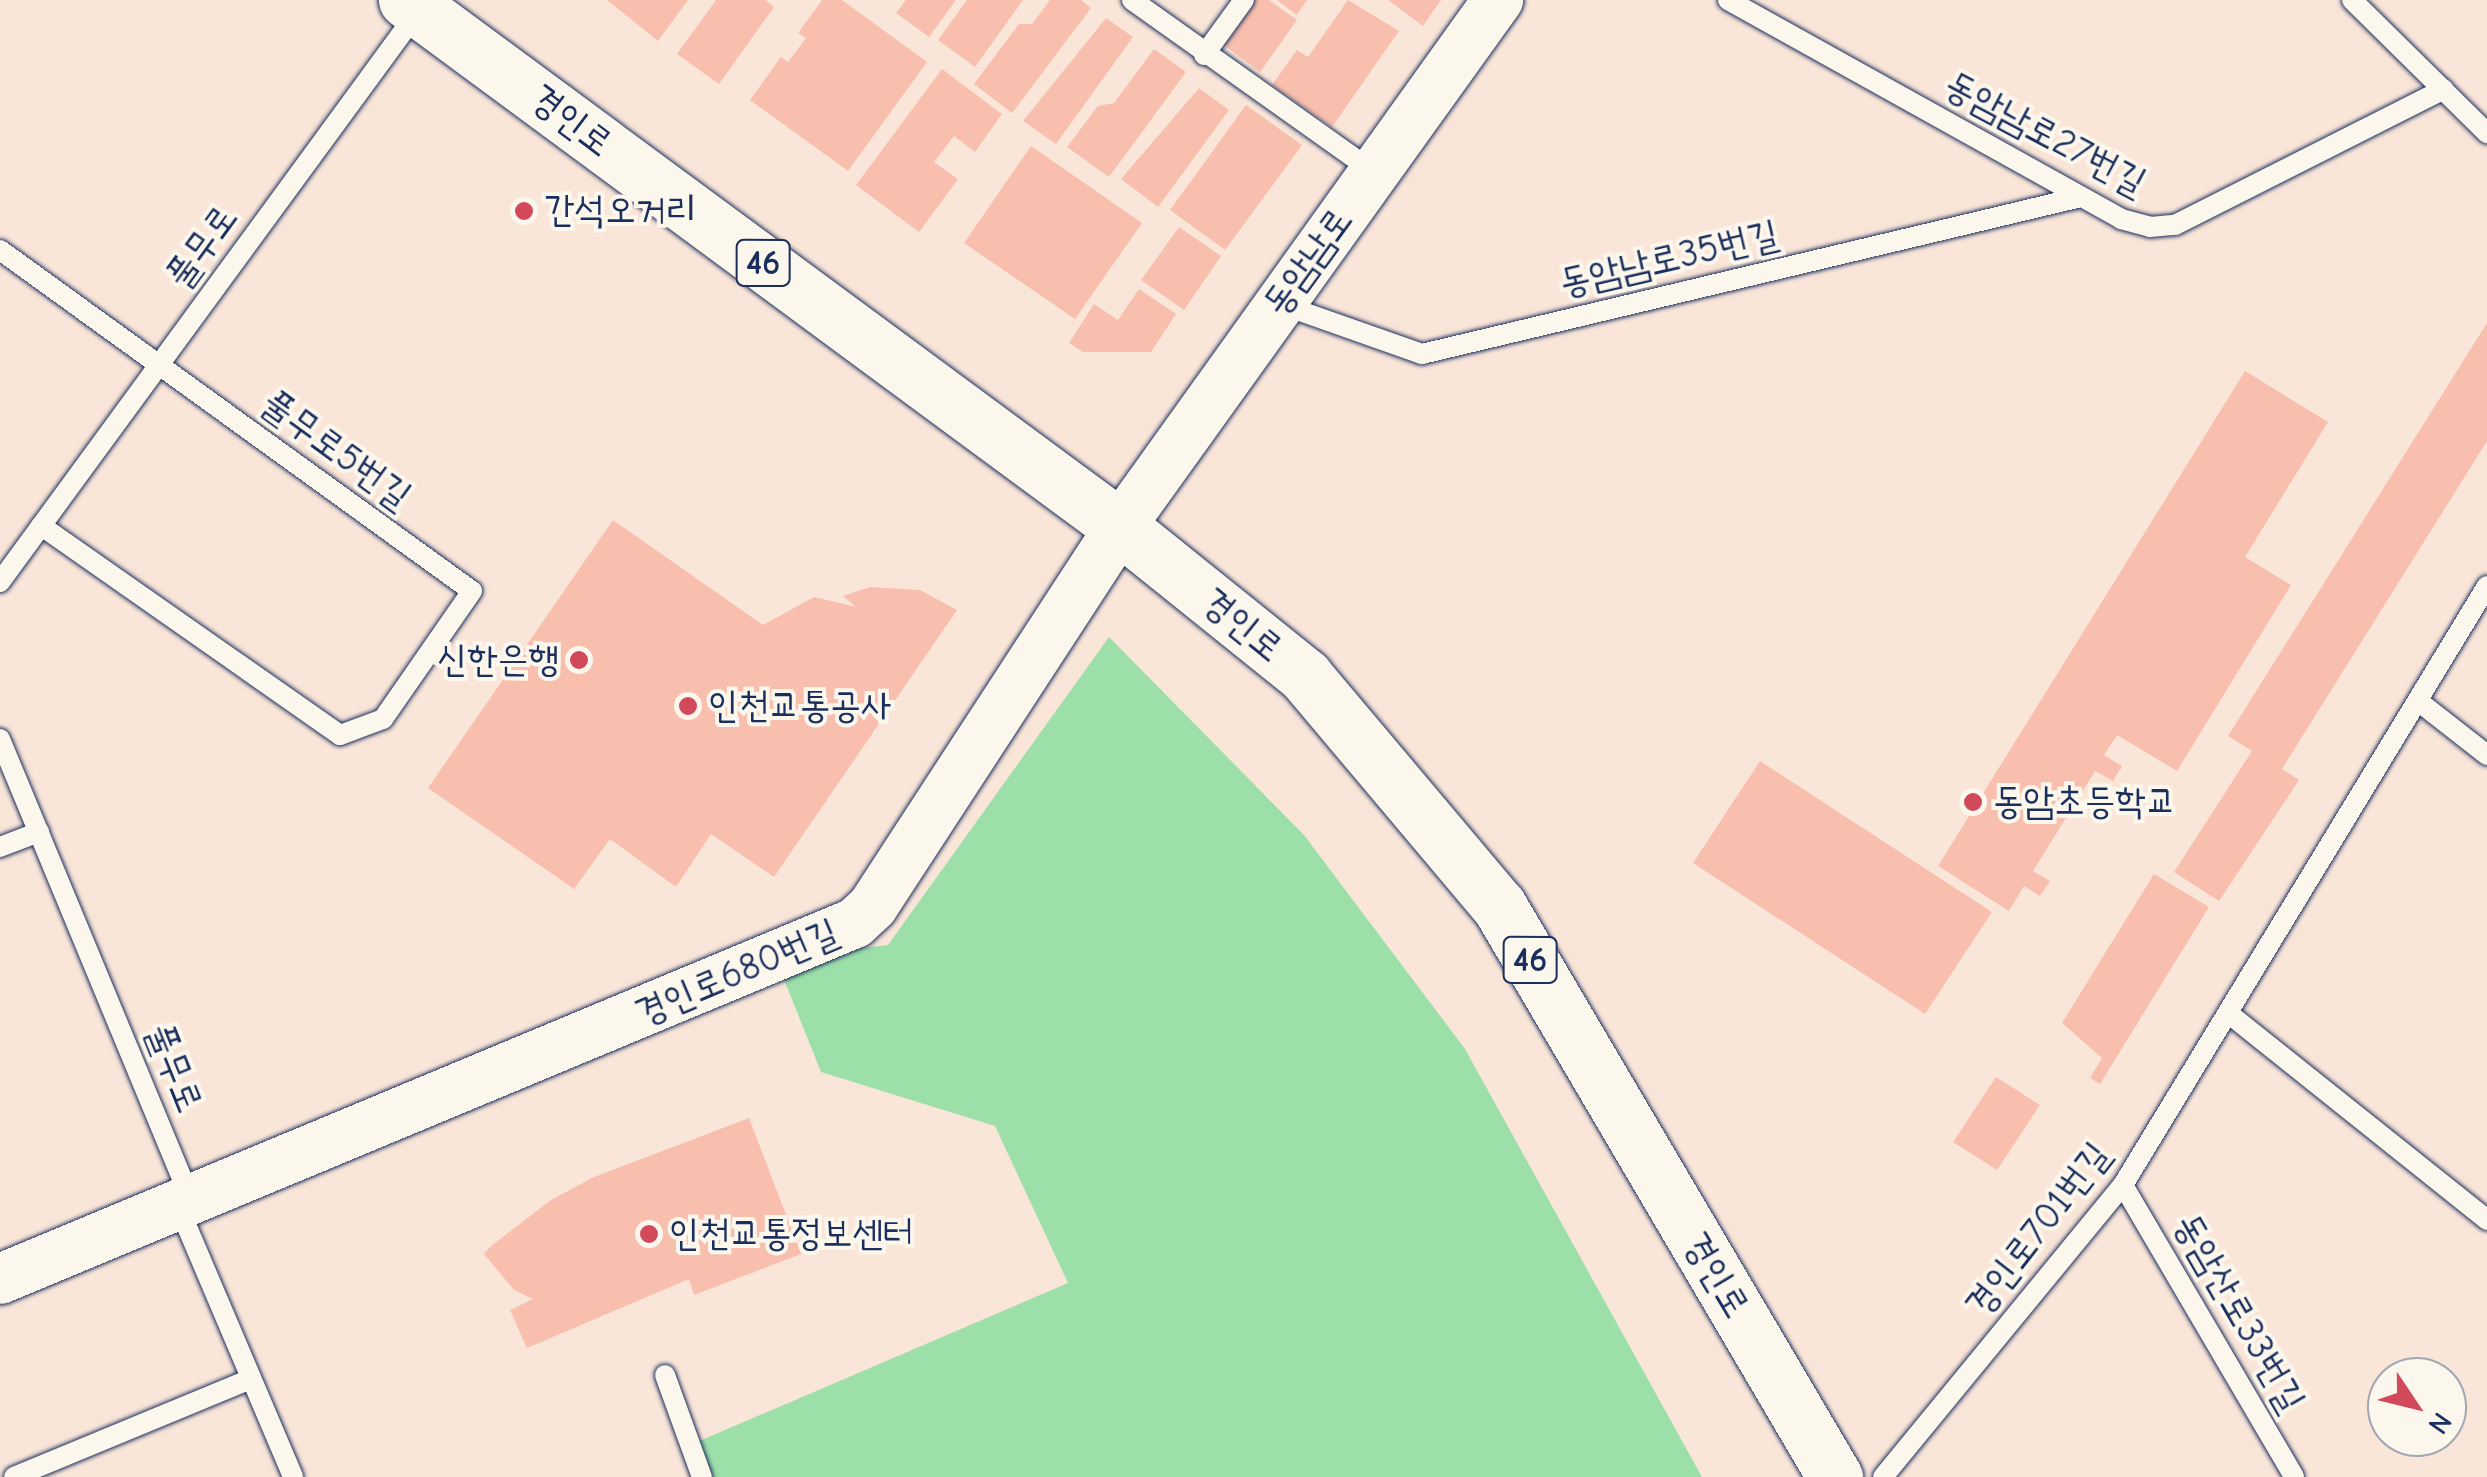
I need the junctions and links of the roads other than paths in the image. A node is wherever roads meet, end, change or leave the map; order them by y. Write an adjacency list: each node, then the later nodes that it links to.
1 (1132, 0): 7 (lane)
2 (1244, 0): 7 (lane)
3 (1498, 0): 10 (street, 동암남로)
4 (1728, 0): 11 (lane, 동암남로27번길)
5 (2352, 0): 8 (lane)
6 (417, 3): 14 (lane, 풀무로); 16 (main road, 경인로 / 46)
7 (1204, 55): 10 (lane)
8 (2444, 89): 9 (lane); 11 (lane, 동암남로27번길)
9 (2487, 133)
10 (1374, 172): 13 (street, 동암남로)
11 (2081, 197): 13 (lane, 동암남로35번길)
12 (0, 250): 14 (lane, 풀무로5번길)
13 (1278, 304): 16 (street, 동암남로)
14 (159, 365): 15 (lane, 풀무로); 15 (lane, 풀무로5번길)
15 (41, 526): 17 (lane, 풀무로)
16 (1120, 527): 26 (street, 경인로680번길); 34 (main road, 경인로 / 46)
17 (0, 582)
18 (2487, 586): 19 (lane, 경인로701번길)
19 (2418, 701): 21 (lane); 24 (lane, 경인로701번길)
20 (0, 739): 22 (lane, 풀무로)
21 (2487, 755)
22 (38, 832): 23 (lane); 26 (lane, 풀무로)
23 (0, 846)
24 (2228, 1013): 25 (lane, 경인로701번길); 27 (lane)
25 (2123, 1185): 35 (lane, 경인로701번길); 36 (lane, 동암산로33번길)
26 (185, 1205): 28 (street, 경인로680번길); 30 (lane, 풀무로)
27 (2487, 1220)
28 (0, 1279)
29 (664, 1375): 33 (lane)
30 (251, 1378): 31 (lane); 32 (lane, 풀무로)
31 (14, 1477)
32 (294, 1477)
33 (702, 1477)
34 (1835, 1477)
35 (1883, 1477)
36 (2294, 1477)

